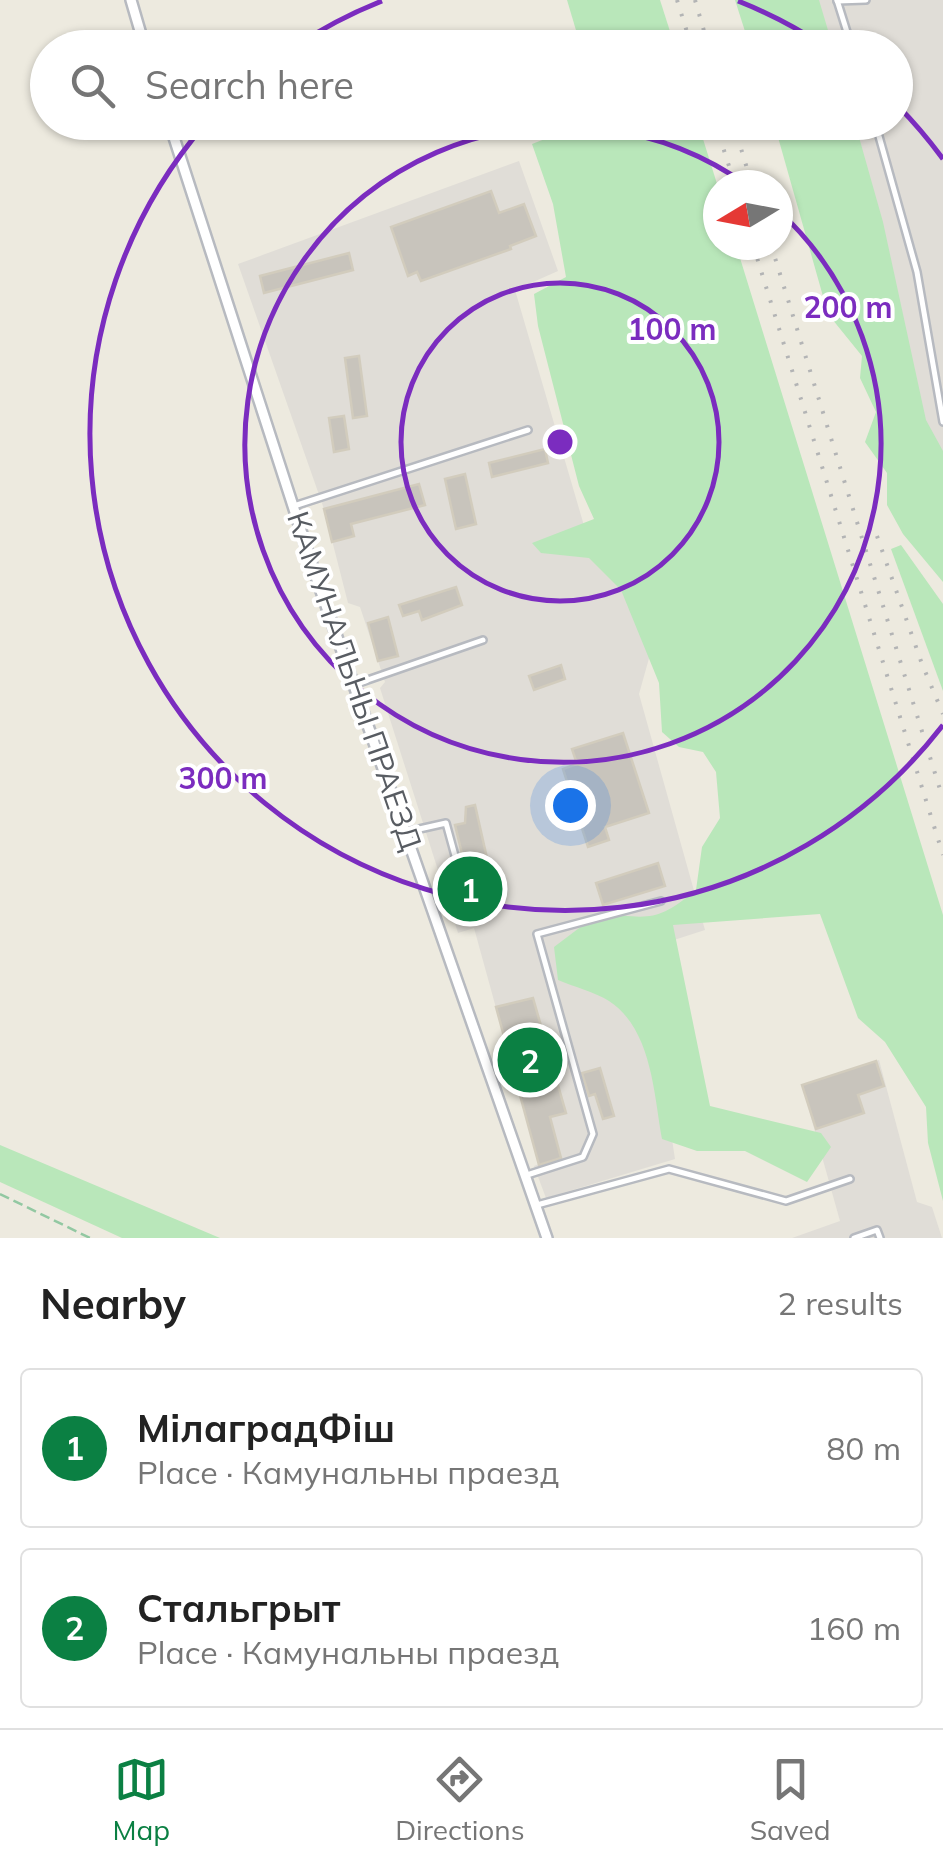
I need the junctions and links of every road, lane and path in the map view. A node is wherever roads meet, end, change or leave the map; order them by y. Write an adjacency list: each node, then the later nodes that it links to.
1 (131, 0): 4 (street)
2 (837, 0): 3 (lane); 5 (lane)
3 (866, 0)
4 (140, 30)
5 (846, 30)
6 (175, 140): 10 (street, КАМУНАЛЬНЫ ПРАЕЗД)
7 (880, 140): 8 (lane)
8 (943, 422)
9 (528, 430): 10 (lane)
10 (294, 506): 12 (street, КАМУНАЛЬНЫ ПРАЕЗД)
11 (484, 640): 12 (lane)
12 (356, 684): 13 (street, КАМУНАЛЬНЫ ПРАЕЗД)
13 (406, 832): 14 (lane); 16 (street, КАМУНАЛЬНЫ ПРАЕЗД)
14 (457, 862)
15 (661, 901): 16 (lane)
16 (527, 1175): 19 (street, КАМУНАЛЬНЫ ПРАЕЗД)
17 (850, 1180): 19 (lane)
18 (0, 1194): 20 (path)
19 (537, 1206): 21 (street, КАМУНАЛЬНЫ ПРАЕЗД)
20 (90, 1238)
21 (547, 1238)
22 (854, 1238): 23 (lane)
23 (880, 1238)

